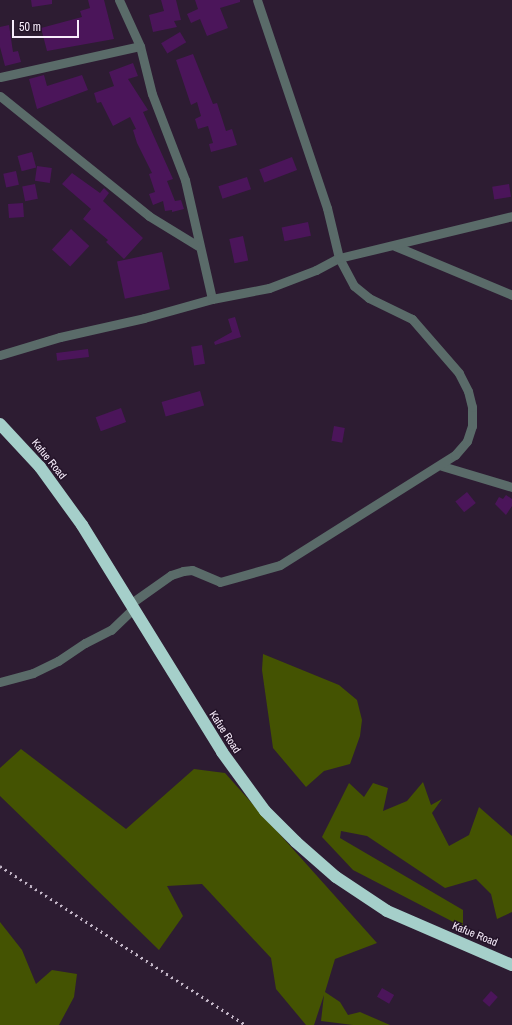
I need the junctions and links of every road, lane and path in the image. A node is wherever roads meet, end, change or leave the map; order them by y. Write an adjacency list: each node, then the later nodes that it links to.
1 (119, 0): 3 (street)
2 (257, 0): 9 (street)
3 (140, 46): 4 (street); 7 (street)
4 (0, 77)
5 (0, 96): 7 (street)
6 (512, 216): 8 (street)
7 (198, 246): 11 (street)
8 (396, 246): 9 (street); 10 (street)
9 (339, 258): 11 (street); 14 (street)
10 (512, 296)
11 (212, 299): 12 (street)
12 (0, 355)
13 (0, 424): 16 (highway, Kafue Road)
14 (442, 466): 15 (street); 16 (street)
15 (512, 487)
16 (132, 607): 17 (street); 18 (highway, Kafue Road)
17 (0, 682)
18 (512, 965)

